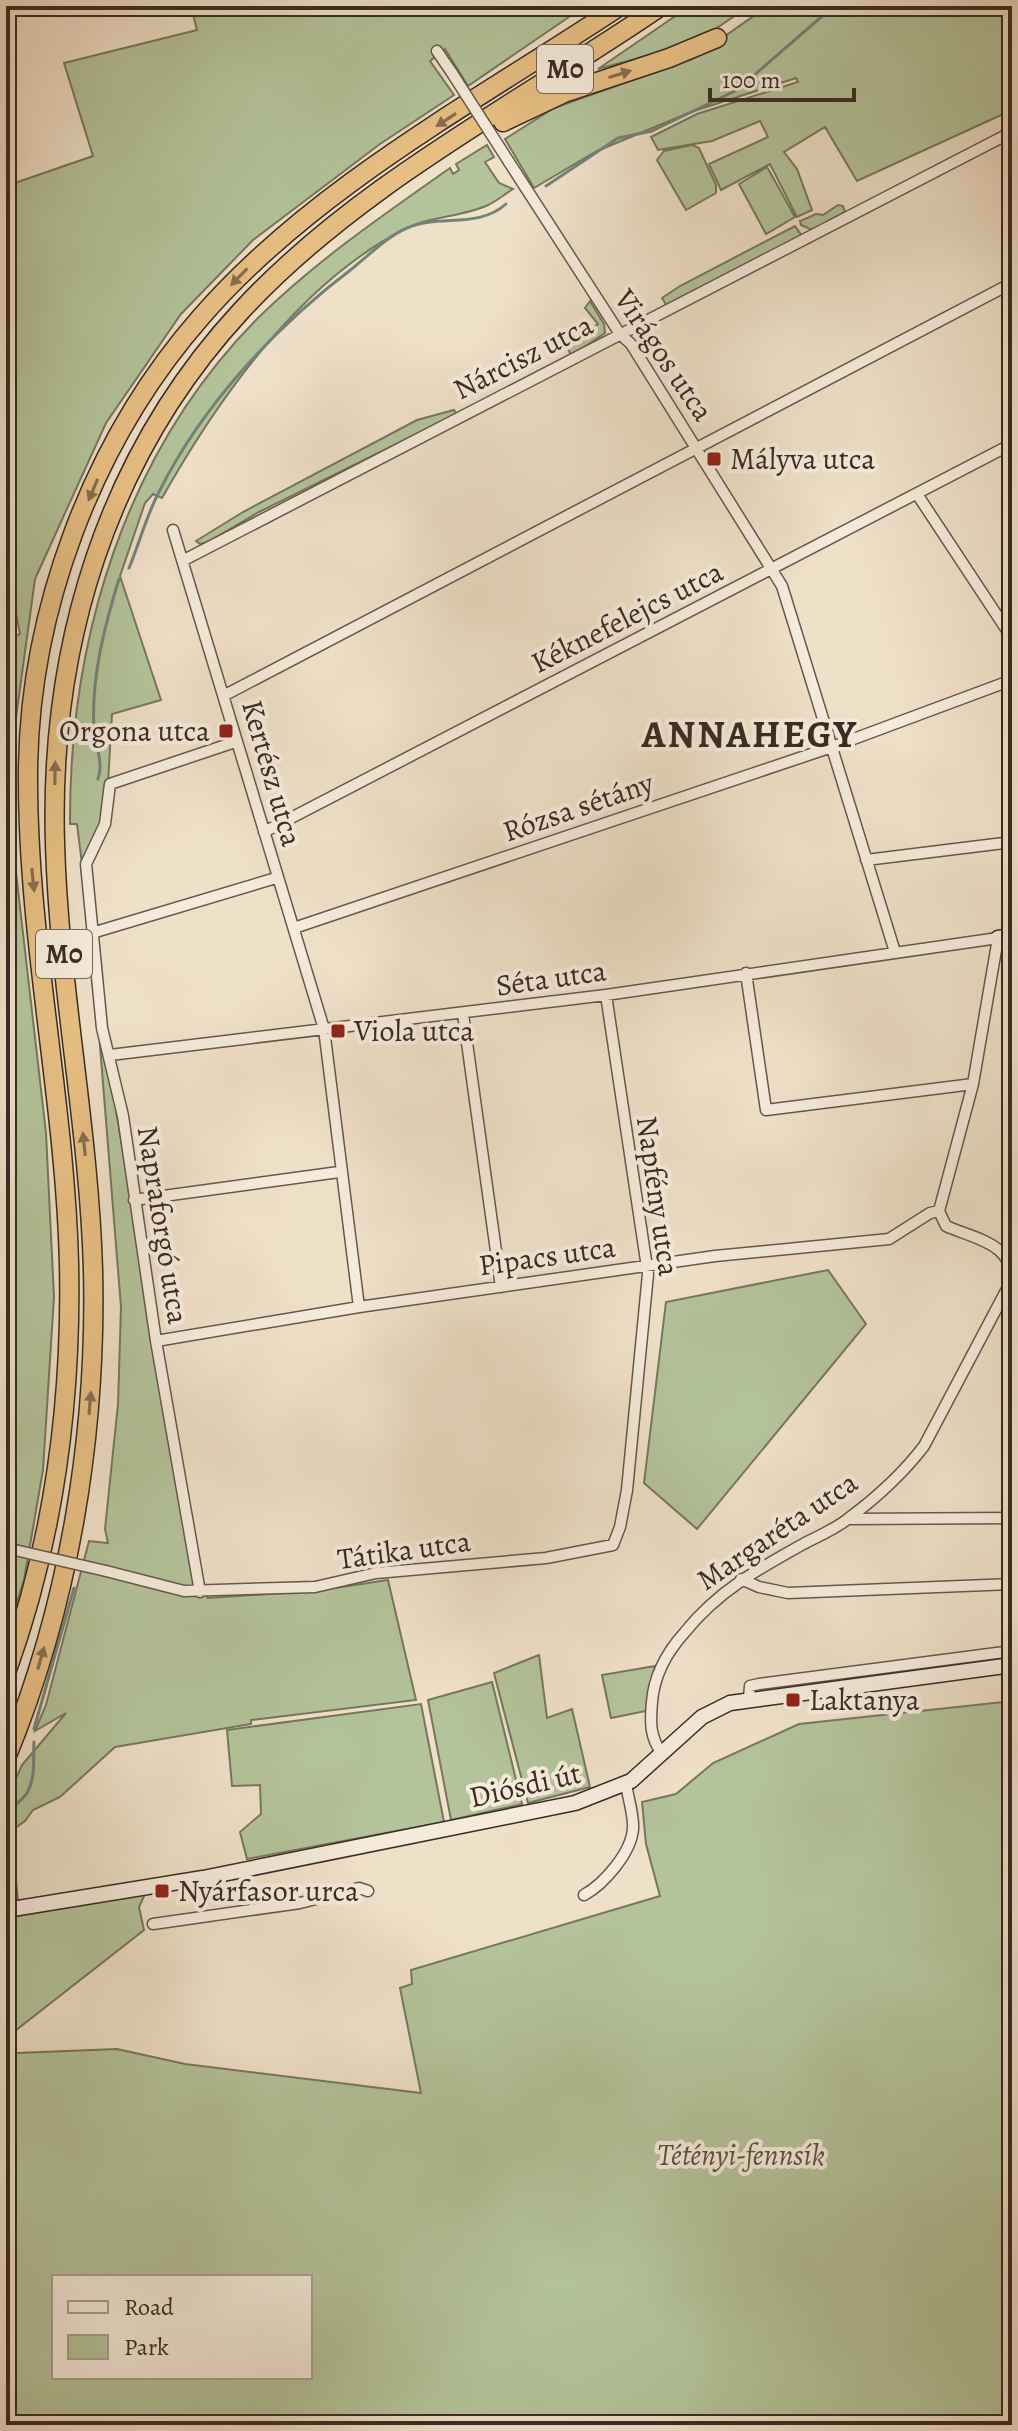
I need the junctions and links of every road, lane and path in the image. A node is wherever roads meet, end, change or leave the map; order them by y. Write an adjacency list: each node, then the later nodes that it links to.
1 (620, 6): 50 (highway, M0, one-way to 50)
2 (661, 6): 5 (highway, M0)
3 (717, 38): 5 (highway, one-way to 3)
4 (437, 51): 8 (street, Virágos utca, bridge)
5 (470, 132): 53 (highway, M0, one-way to 5)
6 (1012, 132): 8 (street, Nárcisz utca)
7 (1012, 283): 10 (street)
8 (620, 334): 10 (street, Virágos utca); 13 (street, Nárcisz utca)
9 (1012, 444): 11 (street, Kéknefelejcs utca)
10 (697, 448): 14 (street, Virágos utca); 17 (street)
11 (917, 494): 14 (street, Kéknefelejcs utca); 15 (street)
12 (173, 530): 13 (street, Kertész utca)
13 (184, 560): 17 (street, Kertész utca)
14 (773, 569): 19 (street, Virágos utca); 20 (street, Kéknefelejcs utca)
15 (1012, 638)
16 (1012, 680): 19 (street, Rózsa sétány)
17 (225, 695): 18 (street, Kertész utca)
18 (235, 742): 20 (street, Kertész utca); 25 (street, Napraforgó utca)
19 (832, 747): 22 (street, Virágos utca); 24 (street, Rózsa sétány)
20 (264, 832): 23 (street, Kertész utca)
21 (1012, 842): 22 (street)
22 (866, 860): 27 (street, Virágos utca)
23 (276, 878): 24 (street, Kertész utca); 25 (street)
24 (294, 928): 31 (street, Kertész utca)
25 (92, 933): 32 (street, Napraforgó utca)
26 (1005, 937): 27 (street, Séta utca); 33 (street)
27 (895, 952): 28 (street, Séta utca)
28 (746, 973): 29 (street, Séta utca); 33 (street)
29 (606, 995): 30 (street, Séta utca); 37 (street, Napfény utca)
30 (463, 1014): 31 (street, Séta utca); 38 (street)
31 (324, 1029): 32 (street, Séta utca); 34 (street)
32 (110, 1055): 35 (street, Napraforgó utca)
33 (973, 1084): 36 (street)
34 (339, 1172): 35 (street); 39 (street)
35 (134, 1200): 40 (street, Napraforgó utca)
36 (939, 1211): 37 (street, Pipacs utca); 42 (street, Margaréta utca)
37 (644, 1267): 38 (street, Pipacs utca); 43 (street, Napfény utca)
38 (501, 1287): 39 (street, Pipacs utca)
39 (359, 1307): 40 (street, Pipacs utca)
40 (156, 1341): 47 (street, Napraforgó utca)
41 (1012, 1518): 42 (street)
42 (848, 1519): 45 (street, Margaréta utca)
43 (613, 1545): 47 (street, Tátika utca)
44 (6, 1548): 47 (street, Tátika utca, bridge)
45 (741, 1579): 46 (street); 52 (street, Margaréta utca)
46 (1012, 1584)
47 (200, 1592)
48 (1012, 1651): 51 (street)
49 (1012, 1665): 51 (main road, Diósdi út)
50 (6, 1673)
51 (749, 1698): 52 (main road, Diósdi út)
52 (662, 1754): 54 (main road, Diósdi út)
53 (6, 1758)
54 (626, 1784): 56 (street); 57 (main road, Diósdi út)
55 (368, 1891): 58 (street)
56 (584, 1895)
57 (6, 1910)
58 (153, 1924)

